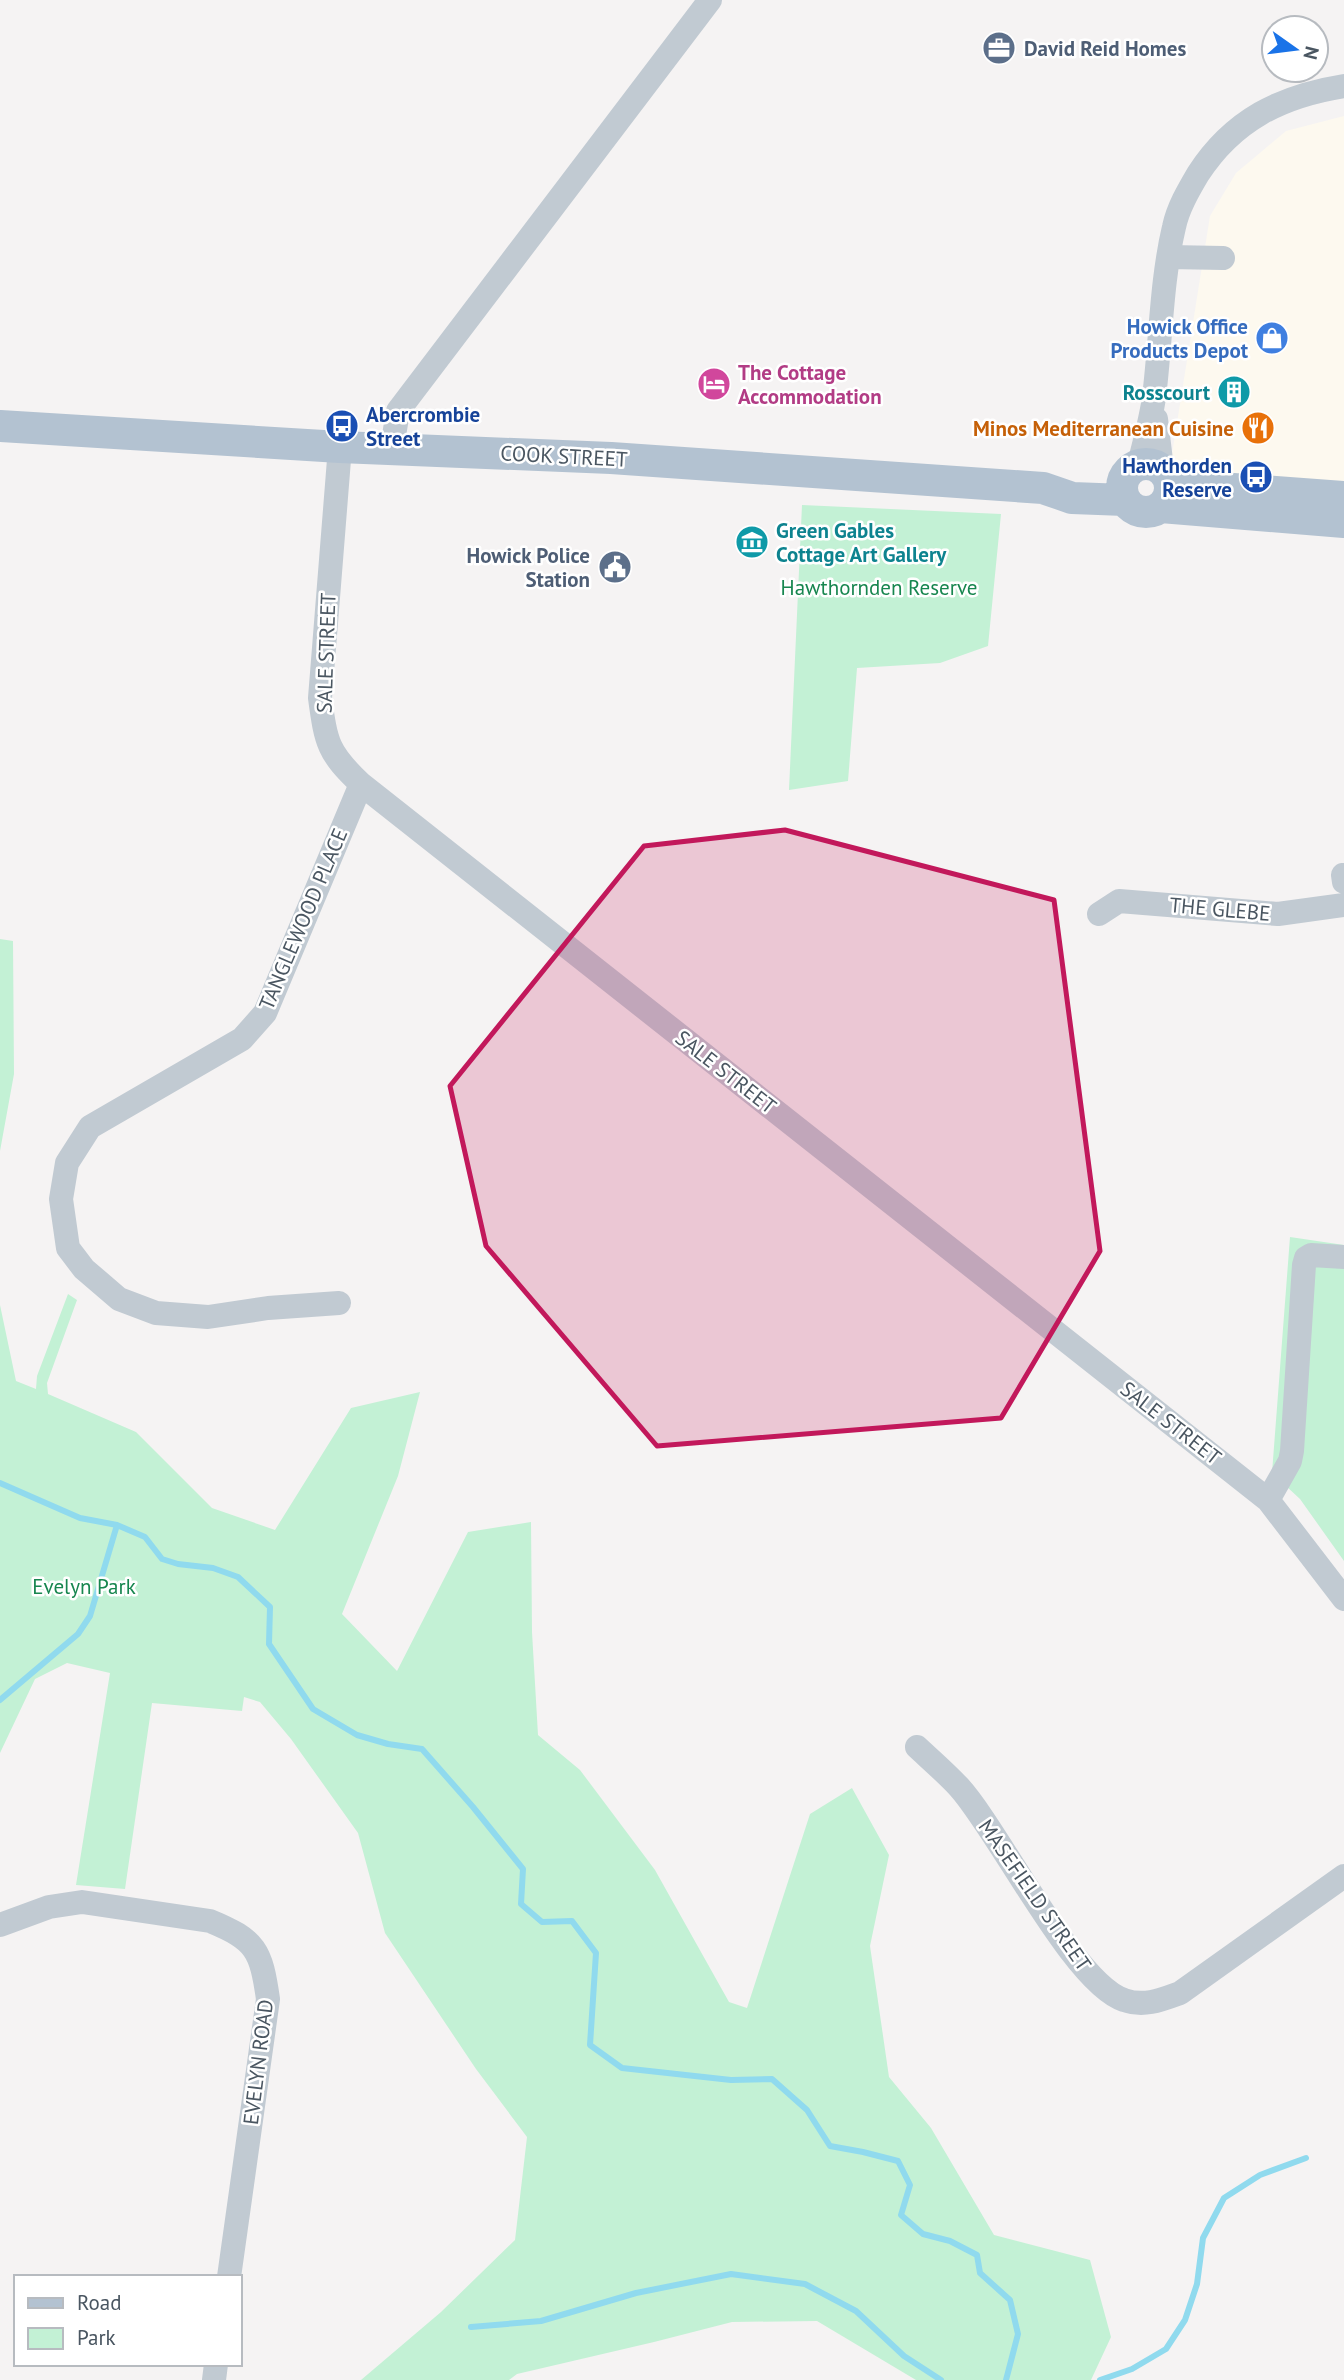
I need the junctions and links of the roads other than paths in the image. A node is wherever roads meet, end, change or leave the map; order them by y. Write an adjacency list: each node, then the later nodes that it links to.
1 (710, 0): 7 (street)
2 (1344, 86): 3 (street)
3 (1169, 257): 4 (street); 8 (street)
4 (1223, 258)
5 (0, 426): 6 (main road, COOK STREET)
6 (340, 447): 7 (main road, COOK STREET); 11 (street, SALE STREET)
7 (391, 448): 8 (main road, COOK STREET)
8 (1146, 484): 9 (main road, COOK STREET); 10 (main road, COOK STREET)
9 (1344, 497)
10 (1344, 522)
11 (361, 784): 15 (street, TANGLEWOOD PLACE); 16 (street, SALE STREET)
12 (1344, 905): 13 (street, THE GLEBE)
13 (1099, 914)
14 (1344, 1257): 16 (street)
15 (339, 1303)
16 (1268, 1500): 17 (street, SALE STREET)
17 (1344, 1599)
18 (916, 1747): 19 (street, MASEFIELD STREET)
19 (1344, 1876)
20 (0, 1925): 21 (street, EVELYN ROAD)
21 (229, 2275)

